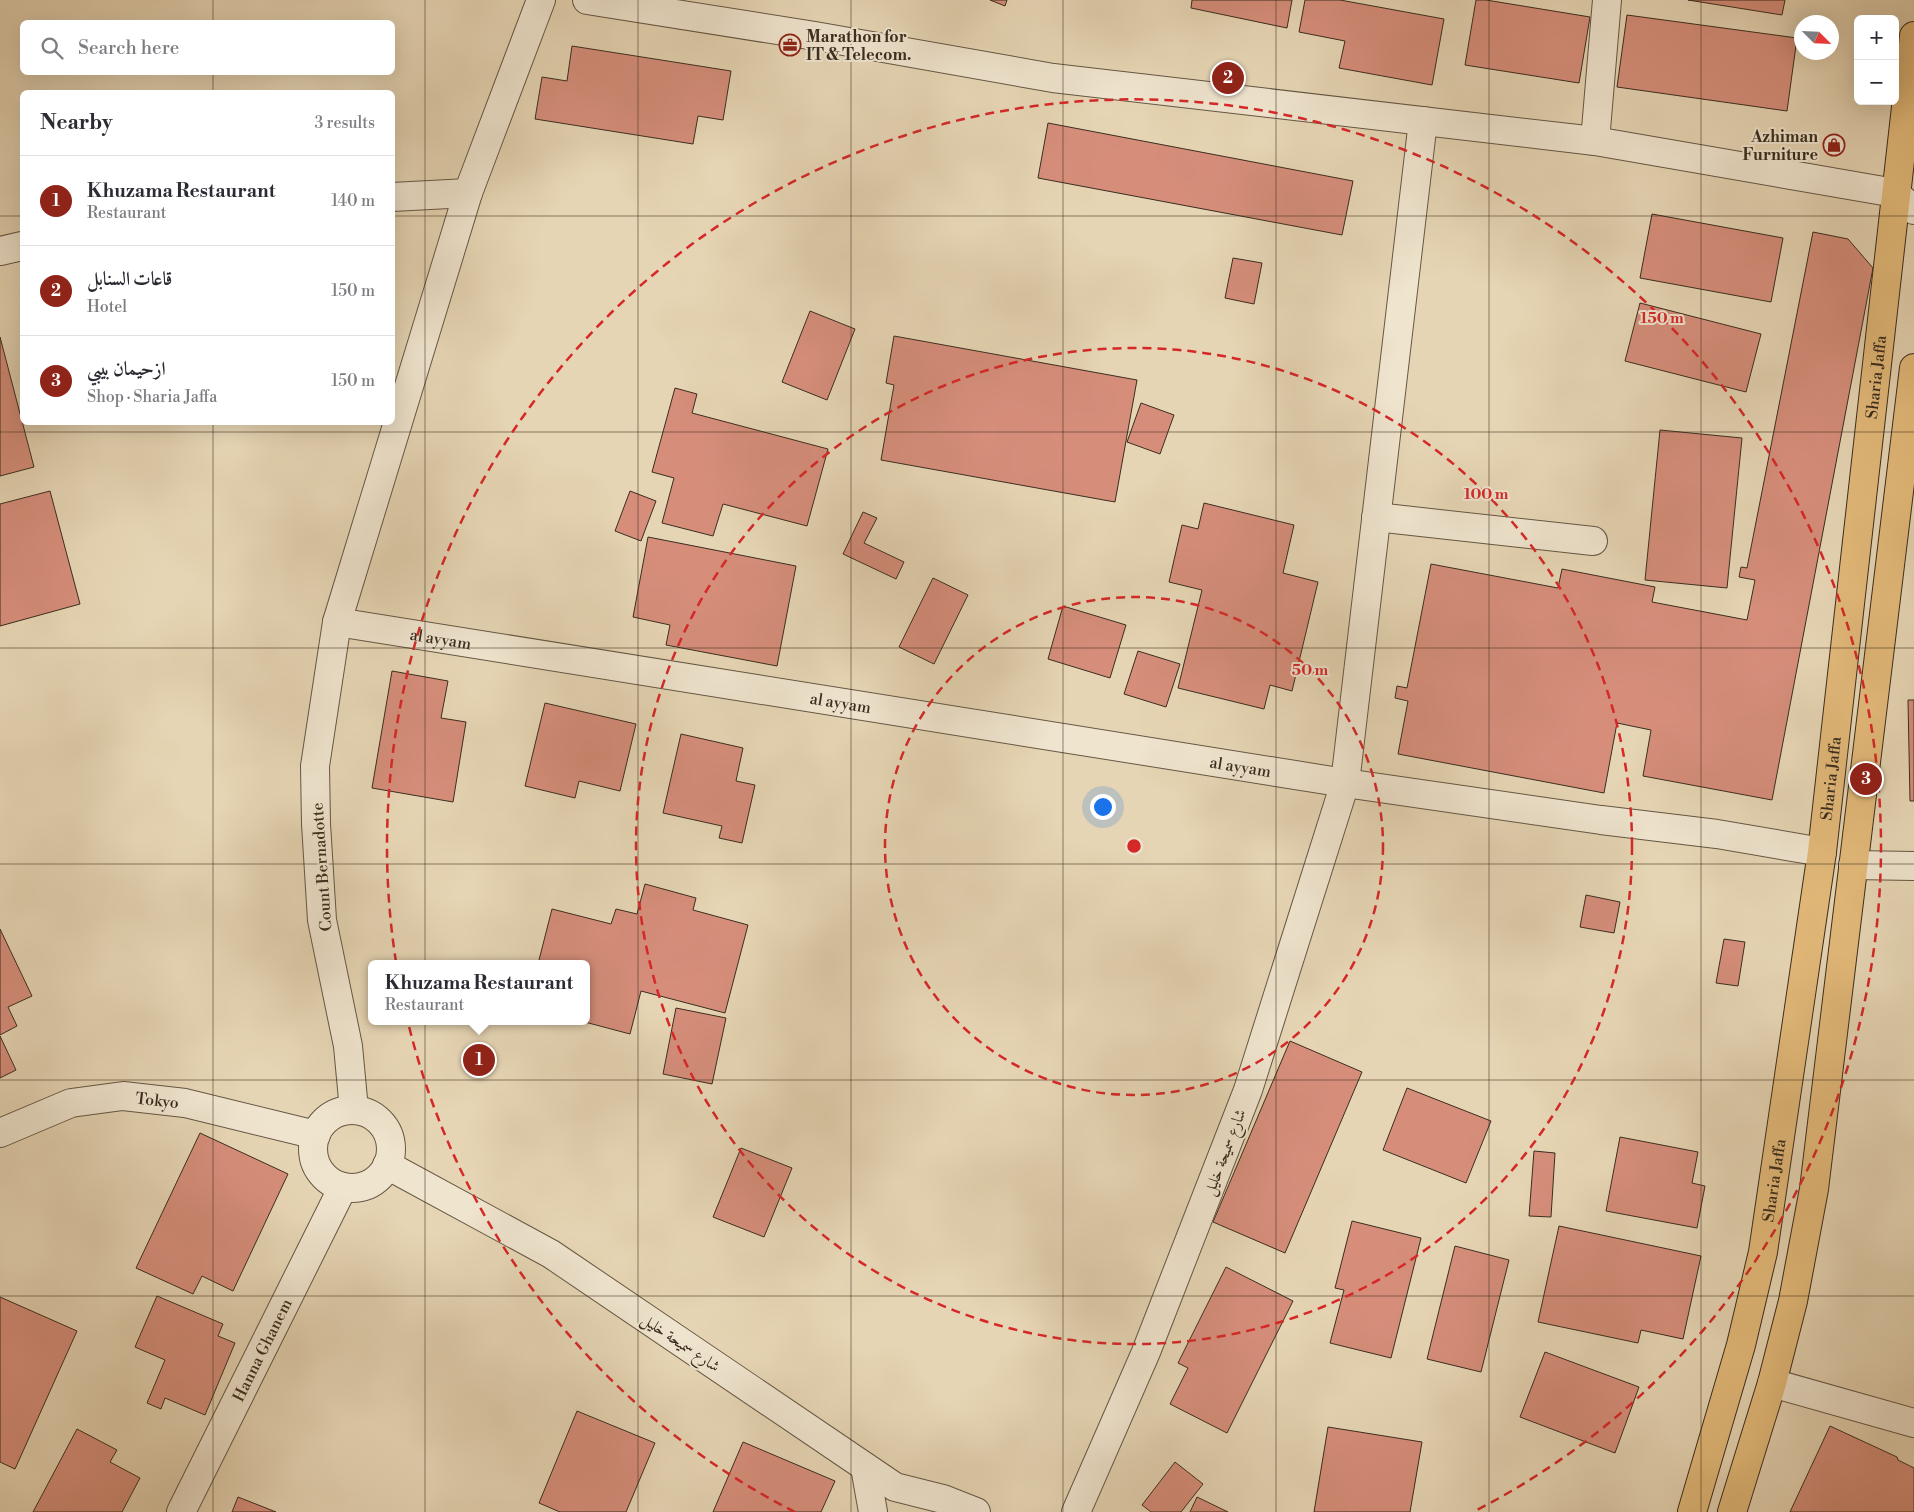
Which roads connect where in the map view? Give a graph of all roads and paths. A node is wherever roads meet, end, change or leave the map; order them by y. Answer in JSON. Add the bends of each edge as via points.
{"nodes":[{"id":1,"x":541,"y":0,"type":"edge"},
{"id":2,"x":587,"y":0,"type":"edge"},
{"id":3,"x":1607,"y":0,"type":"edge"},
{"id":4,"x":1914,"y":36,"type":"edge"},
{"id":5,"x":1423,"y":121,"type":"junction"},
{"id":6,"x":1595,"y":141,"type":"junction"},
{"id":7,"x":468,"y":193,"type":"junction"},
{"id":8,"x":395,"y":197,"type":"edge"},
{"id":9,"x":1905,"y":202,"type":"edge"},
{"id":10,"x":20,"y":246,"type":"edge"},
{"id":11,"x":0,"y":251,"type":"edge"},
{"id":12,"x":1914,"y":368,"type":"edge"},
{"id":13,"x":1376,"y":517,"type":"junction"},
{"id":14,"x":1593,"y":541,"type":"dead end"},
{"id":15,"x":337,"y":622,"type":"junction"},
{"id":16,"x":1344,"y":783,"type":"junction"},
{"id":17,"x":1822,"y":852,"type":"junction"},
{"id":18,"x":1854,"y":865,"type":"junction"},
{"id":19,"x":1914,"y":866,"type":"edge"},
{"id":20,"x":354,"y":1110,"type":"junction"},
{"id":21,"x":0,"y":1133,"type":"edge"},
{"id":22,"x":316,"y":1135,"type":"junction"},
{"id":23,"x":388,"y":1165,"type":"junction"},
{"id":24,"x":343,"y":1187,"type":"junction"},
{"id":25,"x":1772,"y":1383,"type":"junction"},
{"id":26,"x":1914,"y":1423,"type":"edge"},
{"id":27,"x":865,"y":1467,"type":"junction"},
{"id":28,"x":931,"y":1506,"type":"edge"},
{"id":29,"x":181,"y":1512,"type":"edge"},
{"id":30,"x":873,"y":1512,"type":"edge"},
{"id":31,"x":976,"y":1512,"type":"edge"},
{"id":32,"x":1076,"y":1512,"type":"edge"},
{"id":33,"x":1692,"y":1512,"type":"edge"},
{"id":34,"x":1732,"y":1512,"type":"edge"}],
"edges":[{"from":1,"to":7,"type":"street","name":"Count Bernadotte"},
{"from":2,"to":5,"type":"street","via":[[1053,78]]},
{"from":3,"to":6,"type":"street"},
{"from":4,"to":9,"type":"main road","name":"Sharia Jaffa"},
{"from":5,"to":6,"type":"street"},
{"from":5,"to":13,"type":"street","name":"شارع سميحة خليل"},
{"from":6,"to":9,"type":"street"},
{"from":7,"to":8,"type":"street"},
{"from":7,"to":15,"type":"street","name":"Count Bernadotte"},
{"from":9,"to":17,"type":"main road","name":"Sharia Jaffa"},
{"from":10,"to":11,"type":"street"},
{"from":12,"to":18,"type":"main road","name":"Sharia Jaffa"},
{"from":13,"to":14,"type":"street"},
{"from":13,"to":16,"type":"street","name":"شارع سميحة خليل"},
{"from":15,"to":16,"type":"street","name":"al ayyam"},
{"from":15,"to":20,"type":"street","name":"Count Bernadotte","via":[[315,766],[316,824],[322,920],[348,1046]]},
{"from":16,"to":17,"type":"street","name":"al ayyam","via":[[1717,834]]},
{"from":16,"to":32,"type":"street","name":"شارع سميحة خليل","via":[[1248,1090],[1146,1352]]},
{"from":17,"to":33,"type":"main road","name":"Sharia Jaffa","via":[[1763,1252],[1741,1345]]},
{"from":18,"to":19,"type":"street"},
{"from":18,"to":25,"type":"main road","name":"Sharia Jaffa","via":[[1814,1189],[1793,1301]]},
{"from":20,"to":22,"type":"street","via":[[331,1116]]},
{"from":20,"to":23,"type":"street","via":[[366,1113],[385,1129],[390,1147]]},
{"from":21,"to":22,"type":"street","name":"Tokyo","via":[[71,1103],[123,1096],[185,1103]]},
{"from":22,"to":24,"type":"street","via":[[313,1148],[321,1174]]},
{"from":23,"to":24,"type":"street","via":[[369,1184],[357,1188]]},
{"from":23,"to":27,"type":"street","name":"شارع سميحة خليل","via":[[552,1254]]},
{"from":24,"to":29,"type":"street","name":"Hanna Ghanem"},
{"from":25,"to":26,"type":"street"},
{"from":25,"to":34,"type":"main road","name":"Sharia Jaffa"},
{"from":27,"to":28,"type":"street","name":"شارع سميحة خليل"},
{"from":27,"to":30,"type":"street"},
{"from":28,"to":31,"type":"street","name":"شارع سميحة خليل"}]}
